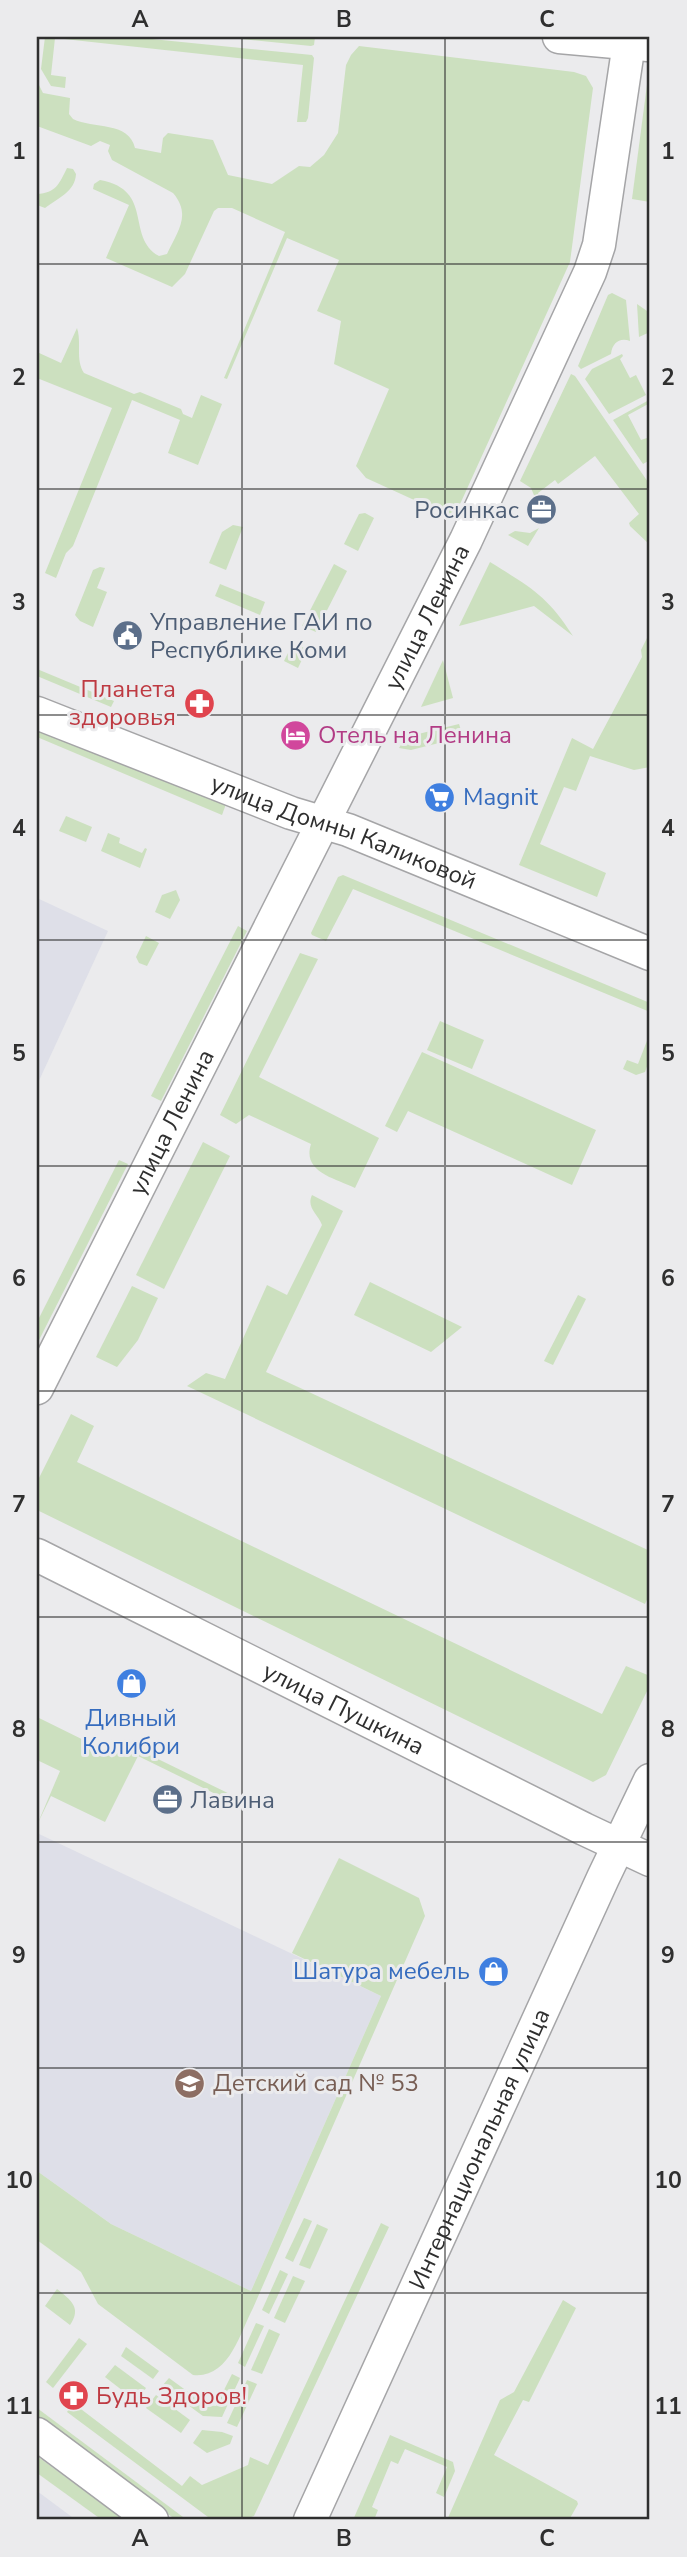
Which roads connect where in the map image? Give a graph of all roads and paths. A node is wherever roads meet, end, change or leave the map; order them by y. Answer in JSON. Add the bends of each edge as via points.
{"nodes":[{"id":1,"x":559,"y":37,"type":"edge"},
{"id":2,"x":640,"y":44,"type":"edge"},
{"id":3,"x":37,"y":713,"type":"edge"},
{"id":4,"x":323,"y":823,"type":"junction"},
{"id":5,"x":650,"y":954,"type":"edge"},
{"id":6,"x":37,"y":1388,"type":"edge"},
{"id":7,"x":37,"y":1555,"type":"edge"},
{"id":8,"x":650,"y":1780,"type":"edge"},
{"id":9,"x":619,"y":1846,"type":"junction"},
{"id":10,"x":650,"y":1860,"type":"edge"},
{"id":11,"x":37,"y":2434,"type":"edge"},
{"id":12,"x":152,"y":2520,"type":"edge"},
{"id":13,"x":310,"y":2520,"type":"edge"}],
"edges":[{"from":1,"to":2,"type":"street"},
{"from":2,"to":4,"type":"street","name":"улица Ленина","via":[[594,263],[465,542]]},
{"from":3,"to":4,"type":"street","name":"улица Домны Каликовой"},
{"from":4,"to":5,"type":"street","name":"улица Домны Каликовой"},
{"from":4,"to":6,"type":"street","name":"улица Ленина"},
{"from":7,"to":9,"type":"street","name":"улица Пушкина"},
{"from":8,"to":9,"type":"street","name":"Интернациональная улица"},
{"from":9,"to":10,"type":"street","name":"улица Пушкина"},
{"from":9,"to":13,"type":"street","name":"Интернациональная улица"},
{"from":11,"to":12,"type":"street"}]}
